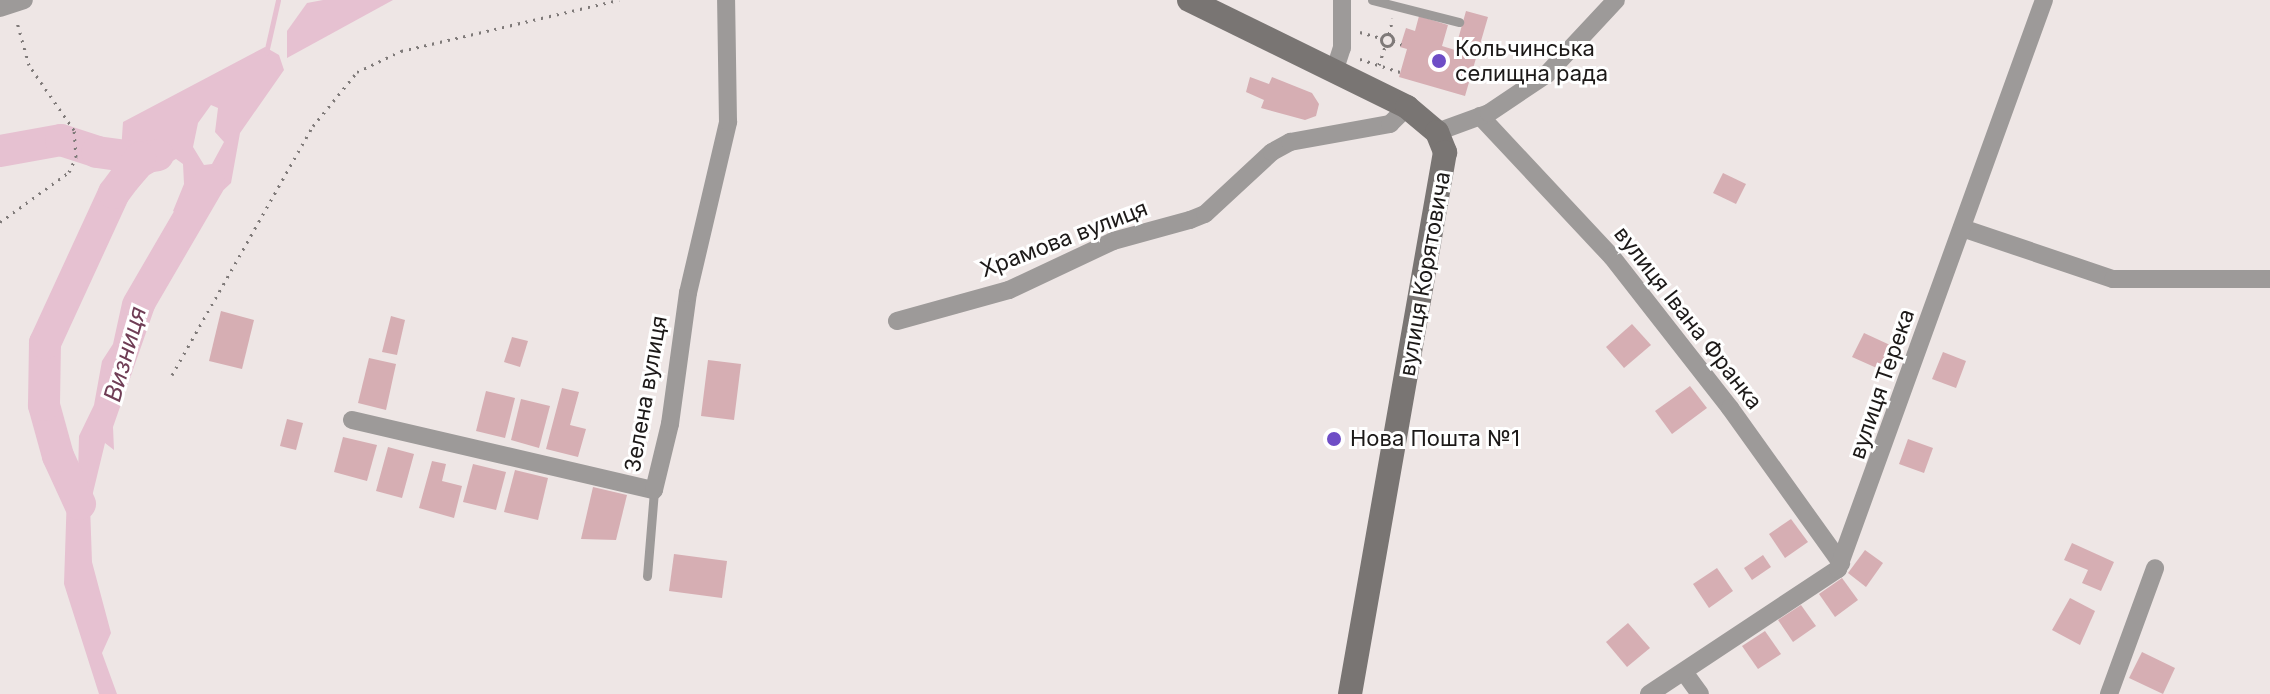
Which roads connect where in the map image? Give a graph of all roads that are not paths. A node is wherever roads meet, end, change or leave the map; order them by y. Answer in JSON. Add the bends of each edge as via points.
{"nodes":[{"id":1,"x":726,"y":0,"type":"edge"},
{"id":2,"x":1189,"y":0,"type":"edge"},
{"id":3,"x":1342,"y":0,"type":"edge"},
{"id":4,"x":1372,"y":0,"type":"edge"},
{"id":5,"x":1616,"y":0,"type":"edge"},
{"id":6,"x":2044,"y":0,"type":"edge"},
{"id":7,"x":1459,"y":22,"type":"dead end"},
{"id":8,"x":1335,"y":69,"type":"junction"},
{"id":9,"x":1407,"y":107,"type":"junction"},
{"id":10,"x":1480,"y":116,"type":"junction"},
{"id":11,"x":1437,"y":132,"type":"junction"},
{"id":12,"x":1962,"y":228,"type":"junction"},
{"id":13,"x":2270,"y":279,"type":"edge"},
{"id":14,"x":897,"y":321,"type":"dead end"},
{"id":15,"x":352,"y":420,"type":"dead end"},
{"id":16,"x":654,"y":490,"type":"junction"},
{"id":17,"x":1841,"y":563,"type":"junction"},
{"id":18,"x":2155,"y":568,"type":"dead end"},
{"id":19,"x":647,"y":576,"type":"dead end"},
{"id":20,"x":1684,"y":672,"type":"junction"},
{"id":21,"x":1350,"y":694,"type":"edge"},
{"id":22,"x":1649,"y":694,"type":"edge"},
{"id":23,"x":1700,"y":694,"type":"edge"},
{"id":24,"x":2109,"y":694,"type":"edge"}],
"edges":[{"from":1,"to":16,"type":"street","name":"Зелена вулиця","via":[[728,122],[688,293],[670,424]]},
{"from":2,"to":8,"type":"main road"},
{"from":3,"to":8,"type":"street","via":[[1342,48]]},
{"from":4,"to":7,"type":"lane"},
{"from":5,"to":10,"type":"street","via":[[1547,74]]},
{"from":6,"to":12,"type":"street","name":"вулиця Терека"},
{"from":8,"to":9,"type":"main road"},
{"from":9,"to":11,"type":"main road"},
{"from":9,"to":14,"type":"street","name":"Храмова вулиця","via":[[1390,124],[1280,147],[1205,214],[1113,241],[1009,290]]},
{"from":10,"to":11,"type":"street"},
{"from":10,"to":17,"type":"street","name":"вулиця Івана Франка","via":[[1612,257],[1730,408]]},
{"from":11,"to":21,"type":"main road","name":"вулиця Корятовича","via":[[1445,170]]},
{"from":12,"to":13,"type":"street","via":[[2113,279]]},
{"from":12,"to":17,"type":"street","name":"вулиця Терека"},
{"from":15,"to":16,"type":"street","name":"Зелена вулиця"},
{"from":16,"to":19,"type":"lane"},
{"from":17,"to":20,"type":"street"},
{"from":18,"to":24,"type":"street"},
{"from":20,"to":22,"type":"street"},
{"from":20,"to":23,"type":"street"}]}
